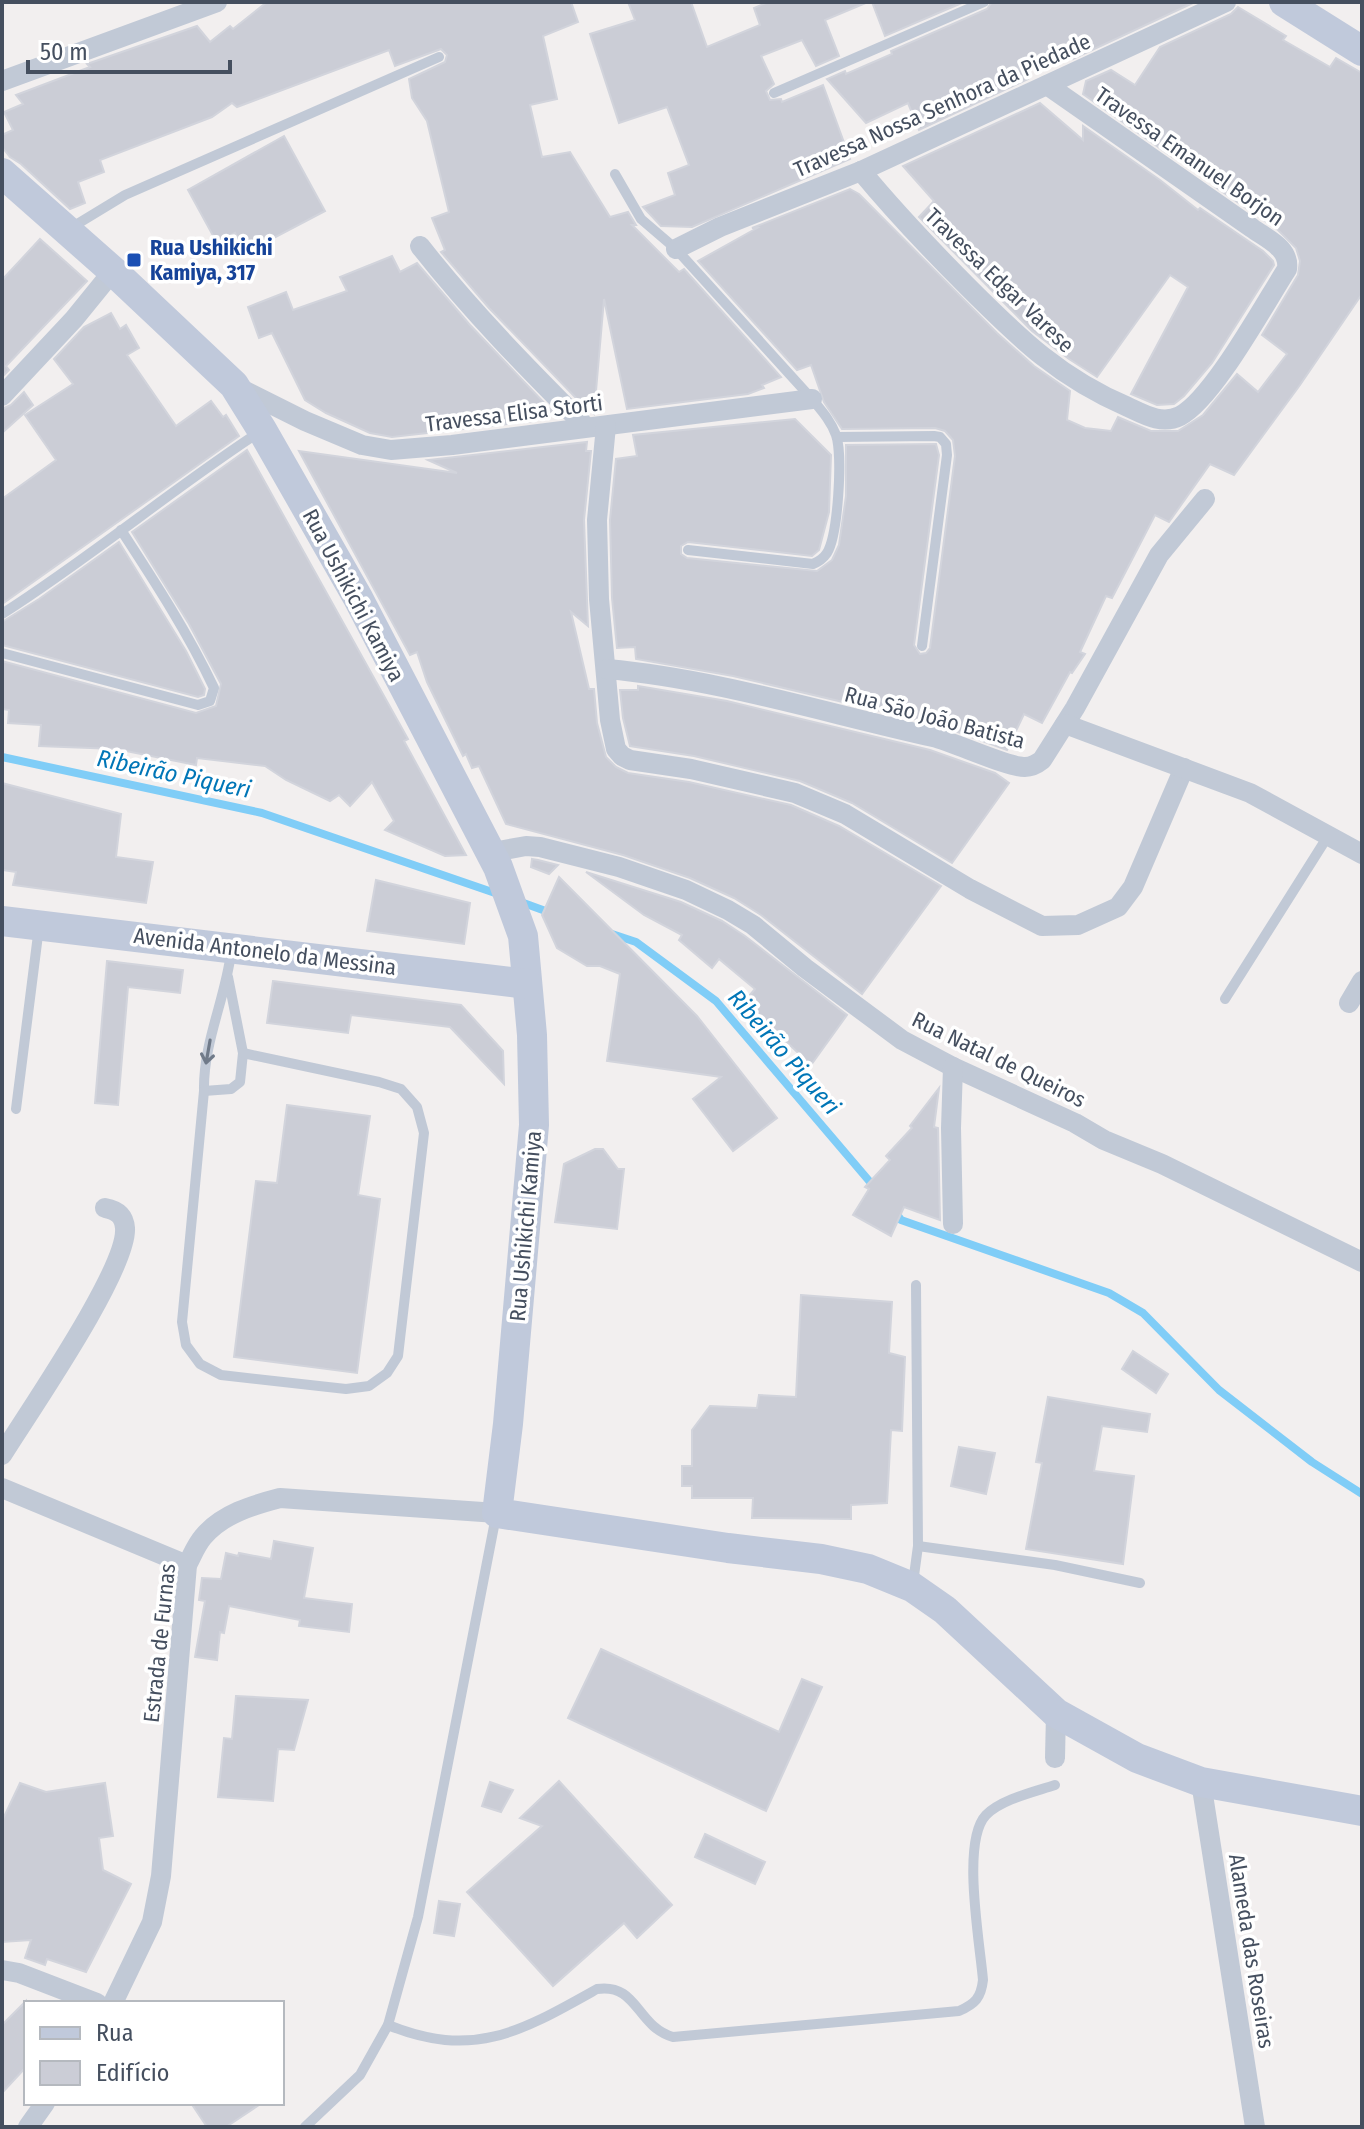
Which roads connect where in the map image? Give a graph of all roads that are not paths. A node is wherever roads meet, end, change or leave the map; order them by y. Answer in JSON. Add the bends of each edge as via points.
{"nodes":[{"id":1,"x":217,"y":2,"type":"edge"},
{"id":2,"x":984,"y":2,"type":"edge"},
{"id":3,"x":1226,"y":2,"type":"edge"},
{"id":4,"x":1284,"y":2,"type":"edge"},
{"id":5,"x":1362,"y":51,"type":"edge"},
{"id":6,"x":439,"y":57,"type":"dead end"},
{"id":7,"x":2,"y":81,"type":"edge"},
{"id":8,"x":1047,"y":85,"type":"junction"},
{"id":9,"x":774,"y":93,"type":"dead end"},
{"id":10,"x":861,"y":171,"type":"junction"},
{"id":11,"x":2,"y":173,"type":"edge"},
{"id":12,"x":615,"y":174,"type":"dead end"},
{"id":13,"x":67,"y":230,"type":"junction"},
{"id":14,"x":420,"y":246,"type":"dead end"},
{"id":15,"x":676,"y":249,"type":"junction"},
{"id":16,"x":113,"y":271,"type":"junction"},
{"id":17,"x":234,"y":385,"type":"junction"},
{"id":18,"x":2,"y":396,"type":"edge"},
{"id":19,"x":812,"y":399,"type":"junction"},
{"id":20,"x":1165,"y":420,"type":"joint"},
{"id":21,"x":596,"y":426,"type":"junction"},
{"id":22,"x":262,"y":430,"type":"junction"},
{"id":23,"x":837,"y":437,"type":"junction"},
{"id":24,"x":1205,"y":499,"type":"dead end"},
{"id":25,"x":121,"y":530,"type":"junction"},
{"id":26,"x":688,"y":550,"type":"dead end"},
{"id":27,"x":2,"y":614,"type":"edge"},
{"id":28,"x":922,"y":646,"type":"dead end"},
{"id":29,"x":2,"y":653,"type":"edge"},
{"id":30,"x":607,"y":669,"type":"junction"},
{"id":31,"x":1065,"y":724,"type":"junction"},
{"id":32,"x":1184,"y":768,"type":"junction"},
{"id":33,"x":1328,"y":836,"type":"junction"},
{"id":34,"x":1362,"y":854,"type":"edge"},
{"id":35,"x":496,"y":860,"type":"junction"},
{"id":36,"x":2,"y":921,"type":"edge"},
{"id":37,"x":40,"y":925,"type":"junction"},
{"id":38,"x":230,"y":962,"type":"junction"},
{"id":39,"x":1362,"y":981,"type":"edge"},
{"id":40,"x":527,"y":984,"type":"junction"},
{"id":41,"x":1225,"y":999,"type":"dead end"},
{"id":42,"x":1349,"y":1003,"type":"dead end"},
{"id":43,"x":243,"y":1053,"type":"junction"},
{"id":44,"x":953,"y":1067,"type":"junction"},
{"id":45,"x":204,"y":1091,"type":"junction"},
{"id":46,"x":16,"y":1109,"type":"dead end"},
{"id":47,"x":105,"y":1208,"type":"dead end"},
{"id":48,"x":953,"y":1224,"type":"dead end"},
{"id":49,"x":1362,"y":1262,"type":"edge"},
{"id":50,"x":916,"y":1285,"type":"dead end"},
{"id":51,"x":2,"y":1455,"type":"edge"},
{"id":52,"x":2,"y":1488,"type":"edge"},
{"id":53,"x":497,"y":1513,"type":"junction"},
{"id":54,"x":918,"y":1546,"type":"junction"},
{"id":55,"x":187,"y":1565,"type":"junction"},
{"id":56,"x":1140,"y":1583,"type":"dead end"},
{"id":57,"x":912,"y":1587,"type":"junction"},
{"id":58,"x":1056,"y":1713,"type":"junction"},
{"id":59,"x":1055,"y":1758,"type":"dead end"},
{"id":60,"x":1201,"y":1782,"type":"junction"},
{"id":61,"x":1055,"y":1785,"type":"dead end"},
{"id":62,"x":1362,"y":1811,"type":"edge"},
{"id":63,"x":2,"y":1970,"type":"edge"},
{"id":64,"x":92,"y":2001,"type":"edge"},
{"id":65,"x":114,"y":2001,"type":"edge"},
{"id":66,"x":388,"y":2025,"type":"junction"},
{"id":67,"x":44,"y":2105,"type":"edge"},
{"id":68,"x":28,"y":2127,"type":"edge"},
{"id":69,"x":305,"y":2127,"type":"edge"},
{"id":70,"x":1255,"y":2127,"type":"edge"}],
"edges":[{"from":1,"to":7,"type":"street"},
{"from":2,"to":9,"type":"lane"},
{"from":3,"to":8,"type":"street","name":"Travessa Nossa Senhora da Piedade"},
{"from":4,"to":5,"type":"main road"},
{"from":6,"to":13,"type":"lane","via":[[125,195]]},
{"from":8,"to":10,"type":"street","name":"Travessa Nossa Senhora da Piedade"},
{"from":8,"to":20,"type":"street","name":"Travessa Emanuel Borjon","via":[[1252,228],[1288,260],[1217,379],[1187,411]]},
{"from":10,"to":15,"type":"street","name":"Travessa Nossa Senhora da Piedade"},
{"from":10,"to":20,"type":"street","name":"Travessa Edgar Varese","via":[[938,258],[1049,363],[1104,397]]},
{"from":11,"to":13,"type":"main road","name":"Rua Ushikichi Kamiya"},
{"from":12,"to":15,"type":"lane","via":[[641,219]]},
{"from":13,"to":16,"type":"main road","name":"Rua Ushikichi Kamiya"},
{"from":14,"to":21,"type":"street","via":[[501,342]]},
{"from":15,"to":19,"type":"lane"},
{"from":16,"to":17,"type":"main road","name":"Rua Ushikichi Kamiya"},
{"from":16,"to":18,"type":"street"},
{"from":17,"to":21,"type":"street","name":"Travessa Elisa Storti","via":[[362,445],[391,450]]},
{"from":17,"to":22,"type":"main road","name":"Rua Ushikichi Kamiya"},
{"from":19,"to":21,"type":"street","name":"Travessa Elisa Storti"},
{"from":19,"to":23,"type":"lane"},
{"from":21,"to":30,"type":"street","via":[[596,550]]},
{"from":22,"to":25,"type":"lane"},
{"from":22,"to":35,"type":"main road","name":"Rua Ushikichi Kamiya","via":[[358,598]]},
{"from":23,"to":26,"type":"lane","via":[[832,543],[820,561]]},
{"from":23,"to":28,"type":"lane","via":[[934,436],[946,444]]},
{"from":24,"to":31,"type":"street","name":"Rua São João Batista","via":[[1159,555]]},
{"from":25,"to":27,"type":"lane"},
{"from":25,"to":29,"type":"lane","via":[[199,657],[214,688],[210,701],[198,705]]},
{"from":30,"to":31,"type":"street","name":"Rua São João Batista","via":[[655,673],[933,737],[1023,768],[1042,760]]},
{"from":30,"to":32,"type":"street","via":[[610,720],[622,756],[795,793],[845,814],[1042,926],[1078,925],[1118,907],[1133,887]]},
{"from":31,"to":32,"type":"street"},
{"from":32,"to":33,"type":"street","via":[[1250,793]]},
{"from":33,"to":34,"type":"street"},
{"from":33,"to":41,"type":"lane"},
{"from":35,"to":40,"type":"main road","name":"Rua Ushikichi Kamiya","via":[[523,936]]},
{"from":35,"to":44,"type":"street","name":"Rua Natal de Queiros","via":[[526,846],[540,847],[686,890],[753,925],[902,1040]]},
{"from":36,"to":37,"type":"main road","name":"Avenida Antonelo da Messina"},
{"from":37,"to":38,"type":"main road","name":"Avenida Antonelo da Messina"},
{"from":37,"to":46,"type":"lane"},
{"from":38,"to":40,"type":"main road","name":"Avenida Antonelo da Messina"},
{"from":38,"to":43,"type":"lane"},
{"from":38,"to":45,"type":"lane","one_way":true,"via":[[207,1049]]},
{"from":39,"to":42,"type":"street"},
{"from":40,"to":53,"type":"main road","name":"Rua Ushikichi Kamiya","via":[[534,1125]]},
{"from":43,"to":45,"type":"lane","via":[[240,1082],[231,1089]]},
{"from":43,"to":45,"type":"lane","via":[[379,1082],[401,1089],[417,1107],[424,1133],[398,1356],[369,1386],[346,1389],[221,1375],[200,1364],[186,1345],[182,1322]]},
{"from":44,"to":48,"type":"street"},
{"from":44,"to":49,"type":"street","name":"Rua Natal de Queiros"},
{"from":47,"to":51,"type":"street","via":[[115,1210],[125,1227],[108,1282]]},
{"from":50,"to":54,"type":"lane"},
{"from":52,"to":55,"type":"street"},
{"from":53,"to":55,"type":"street","name":"Estrada de Furnas","via":[[280,1498],[225,1518],[203,1537]]},
{"from":53,"to":57,"type":"main road","via":[[821,1559],[868,1569]]},
{"from":53,"to":66,"type":"lane","via":[[418,1917]]},
{"from":54,"to":56,"type":"lane"},
{"from":54,"to":57,"type":"lane"},
{"from":55,"to":65,"type":"street","name":"Estrada de Furnas","via":[[161,1876],[152,1922]]},
{"from":57,"to":58,"type":"main road","via":[[945,1610]]},
{"from":58,"to":59,"type":"street"},
{"from":58,"to":60,"type":"main road","via":[[1137,1758]]},
{"from":60,"to":62,"type":"main road"},
{"from":60,"to":70,"type":"street","name":"Alameda das Roseiras"},
{"from":61,"to":66,"type":"lane","via":[[989,1812],[979,1824],[973,1861],[983,1980],[981,1996],[959,2011],[673,2037],[649,2025],[625,1992],[607,1987],[510,2034],[446,2041],[416,2037]]},
{"from":63,"to":64,"type":"street"},
{"from":66,"to":69,"type":"lane","via":[[360,2075]]},
{"from":67,"to":68,"type":"street"}]}
